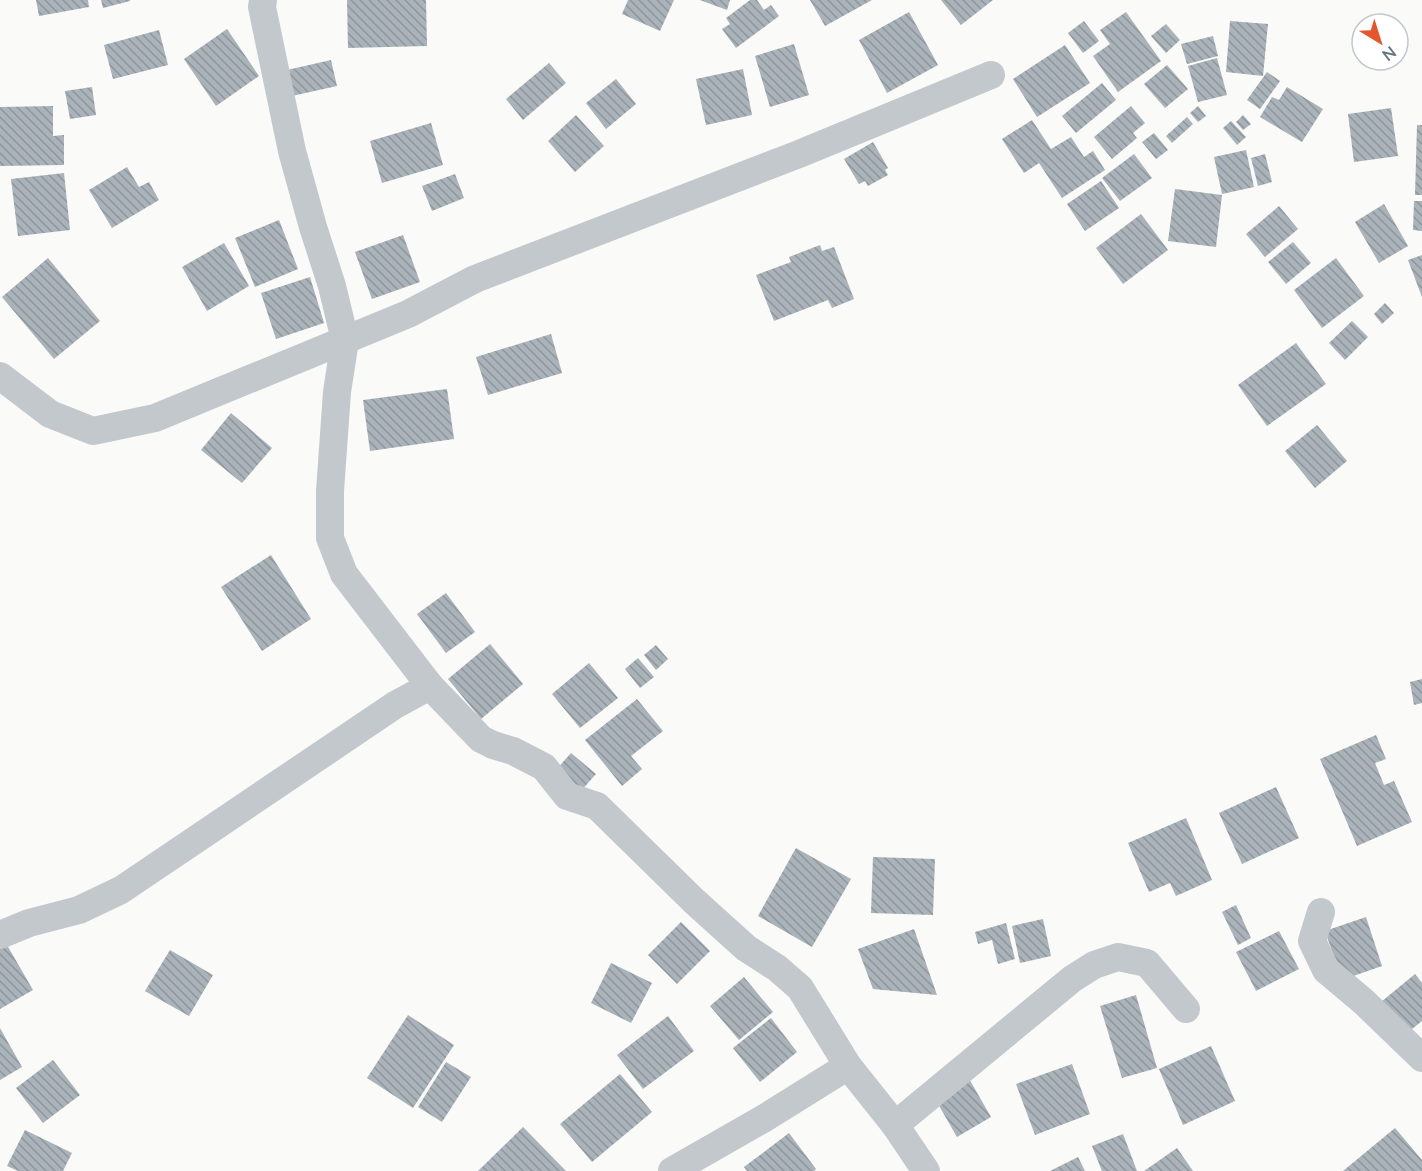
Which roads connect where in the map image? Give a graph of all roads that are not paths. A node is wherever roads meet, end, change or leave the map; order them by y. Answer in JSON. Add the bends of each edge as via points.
{"nodes":[{"id":1,"x":263,"y":0,"type":"edge"},
{"id":2,"x":991,"y":75,"type":"dead end"},
{"id":3,"x":345,"y":340,"type":"junction"},
{"id":4,"x":0,"y":376,"type":"edge"},
{"id":5,"x":430,"y":686,"type":"junction"},
{"id":6,"x":1321,"y":912,"type":"dead end"},
{"id":7,"x":0,"y":935,"type":"edge"},
{"id":8,"x":1186,"y":1009,"type":"dead end"},
{"id":9,"x":1422,"y":1058,"type":"edge"},
{"id":10,"x":848,"y":1066,"type":"junction"},
{"id":11,"x":895,"y":1125,"type":"junction"},
{"id":12,"x":672,"y":1171,"type":"edge"},
{"id":13,"x":926,"y":1171,"type":"edge"}],
"edges":[{"from":1,"to":3,"type":"street","via":[[292,151]]},
{"from":2,"to":3,"type":"street","via":[[475,279],[408,314]]},
{"from":3,"to":4,"type":"street","via":[[155,418],[93,431],[50,414]]},
{"from":3,"to":5,"type":"street","via":[[333,437],[330,538],[344,574]]},
{"from":5,"to":7,"type":"street","via":[[386,711],[121,890],[79,910]]},
{"from":5,"to":10,"type":"street","via":[[481,739],[544,767],[567,796],[597,806],[746,948],[800,988]]},
{"from":6,"to":9,"type":"street","via":[[1312,941],[1326,970]]},
{"from":8,"to":11,"type":"street","via":[[1147,963],[1118,957],[1094,965]]},
{"from":10,"to":11,"type":"street"},
{"from":10,"to":12,"type":"street"},
{"from":11,"to":13,"type":"street"}]}
